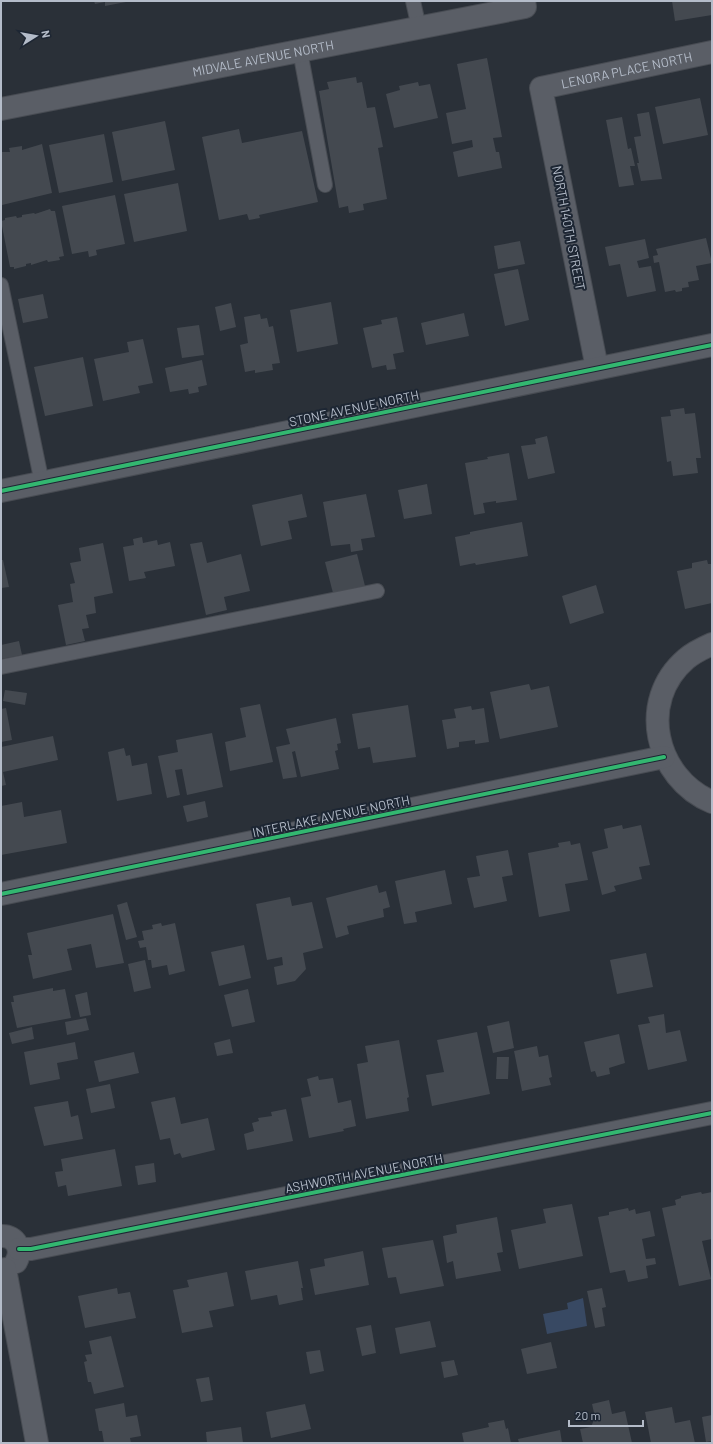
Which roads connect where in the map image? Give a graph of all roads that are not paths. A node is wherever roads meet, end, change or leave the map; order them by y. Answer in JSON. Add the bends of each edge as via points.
{"nodes":[{"id":1,"x":413,"y":1,"type":"edge"},
{"id":2,"x":524,"y":4,"type":"edge"},
{"id":3,"x":419,"y":28,"type":"junction"},
{"id":4,"x":300,"y":51,"type":"junction"},
{"id":5,"x":712,"y":52,"type":"edge"},
{"id":6,"x":541,"y":88,"type":"joint"},
{"id":7,"x":1,"y":109,"type":"edge"},
{"id":8,"x":325,"y":185,"type":"dead end"},
{"id":9,"x":1,"y":285,"type":"edge"},
{"id":10,"x":712,"y":345,"type":"edge"},
{"id":11,"x":597,"y":368,"type":"junction"},
{"id":12,"x":42,"y":483,"type":"junction"},
{"id":13,"x":1,"y":491,"type":"edge"},
{"id":14,"x":377,"y":591,"type":"dead end"},
{"id":15,"x":712,"y":644,"type":"edge"},
{"id":16,"x":1,"y":667,"type":"edge"},
{"id":17,"x":664,"y":757,"type":"junction"},
{"id":18,"x":707,"y":800,"type":"edge"},
{"id":19,"x":1,"y":894,"type":"edge"},
{"id":20,"x":712,"y":1113,"type":"edge"},
{"id":21,"x":1,"y":1236,"type":"edge"},
{"id":22,"x":19,"y":1249,"type":"junction"},
{"id":23,"x":3,"y":1269,"type":"edge"},
{"id":24,"x":37,"y":1443,"type":"edge"}],
"edges":[{"from":1,"to":3,"type":"lane"},
{"from":2,"to":3,"type":"street","name":"MIDVALE AVENUE NORTH"},
{"from":3,"to":4,"type":"street","name":"MIDVALE AVENUE NORTH"},
{"from":4,"to":7,"type":"street","name":"MIDVALE AVENUE NORTH"},
{"from":4,"to":8,"type":"lane"},
{"from":5,"to":6,"type":"street","name":"LENORA PLACE NORTH"},
{"from":6,"to":11,"type":"street","name":"NORTH 140TH STREET"},
{"from":9,"to":12,"type":"lane"},
{"from":10,"to":11,"type":"street","name":"STONE AVENUE NORTH"},
{"from":11,"to":12,"type":"street","name":"STONE AVENUE NORTH"},
{"from":12,"to":13,"type":"street","name":"STONE AVENUE NORTH"},
{"from":14,"to":16,"type":"lane"},
{"from":15,"to":17,"type":"street","via":[[696,651],[676,670],[665,687],[658,705],[657,732]]},
{"from":17,"to":18,"type":"street","via":[[685,785]]},
{"from":17,"to":19,"type":"street","name":"INTERLAKE AVENUE NORTH"},
{"from":20,"to":22,"type":"street","name":"ASHWORTH AVENUE NORTH","via":[[68,1242]]},
{"from":21,"to":22,"type":"street","via":[[13,1240]]},
{"from":22,"to":23,"type":"street","via":[[14,1264]]},
{"from":23,"to":24,"type":"street"}]}
